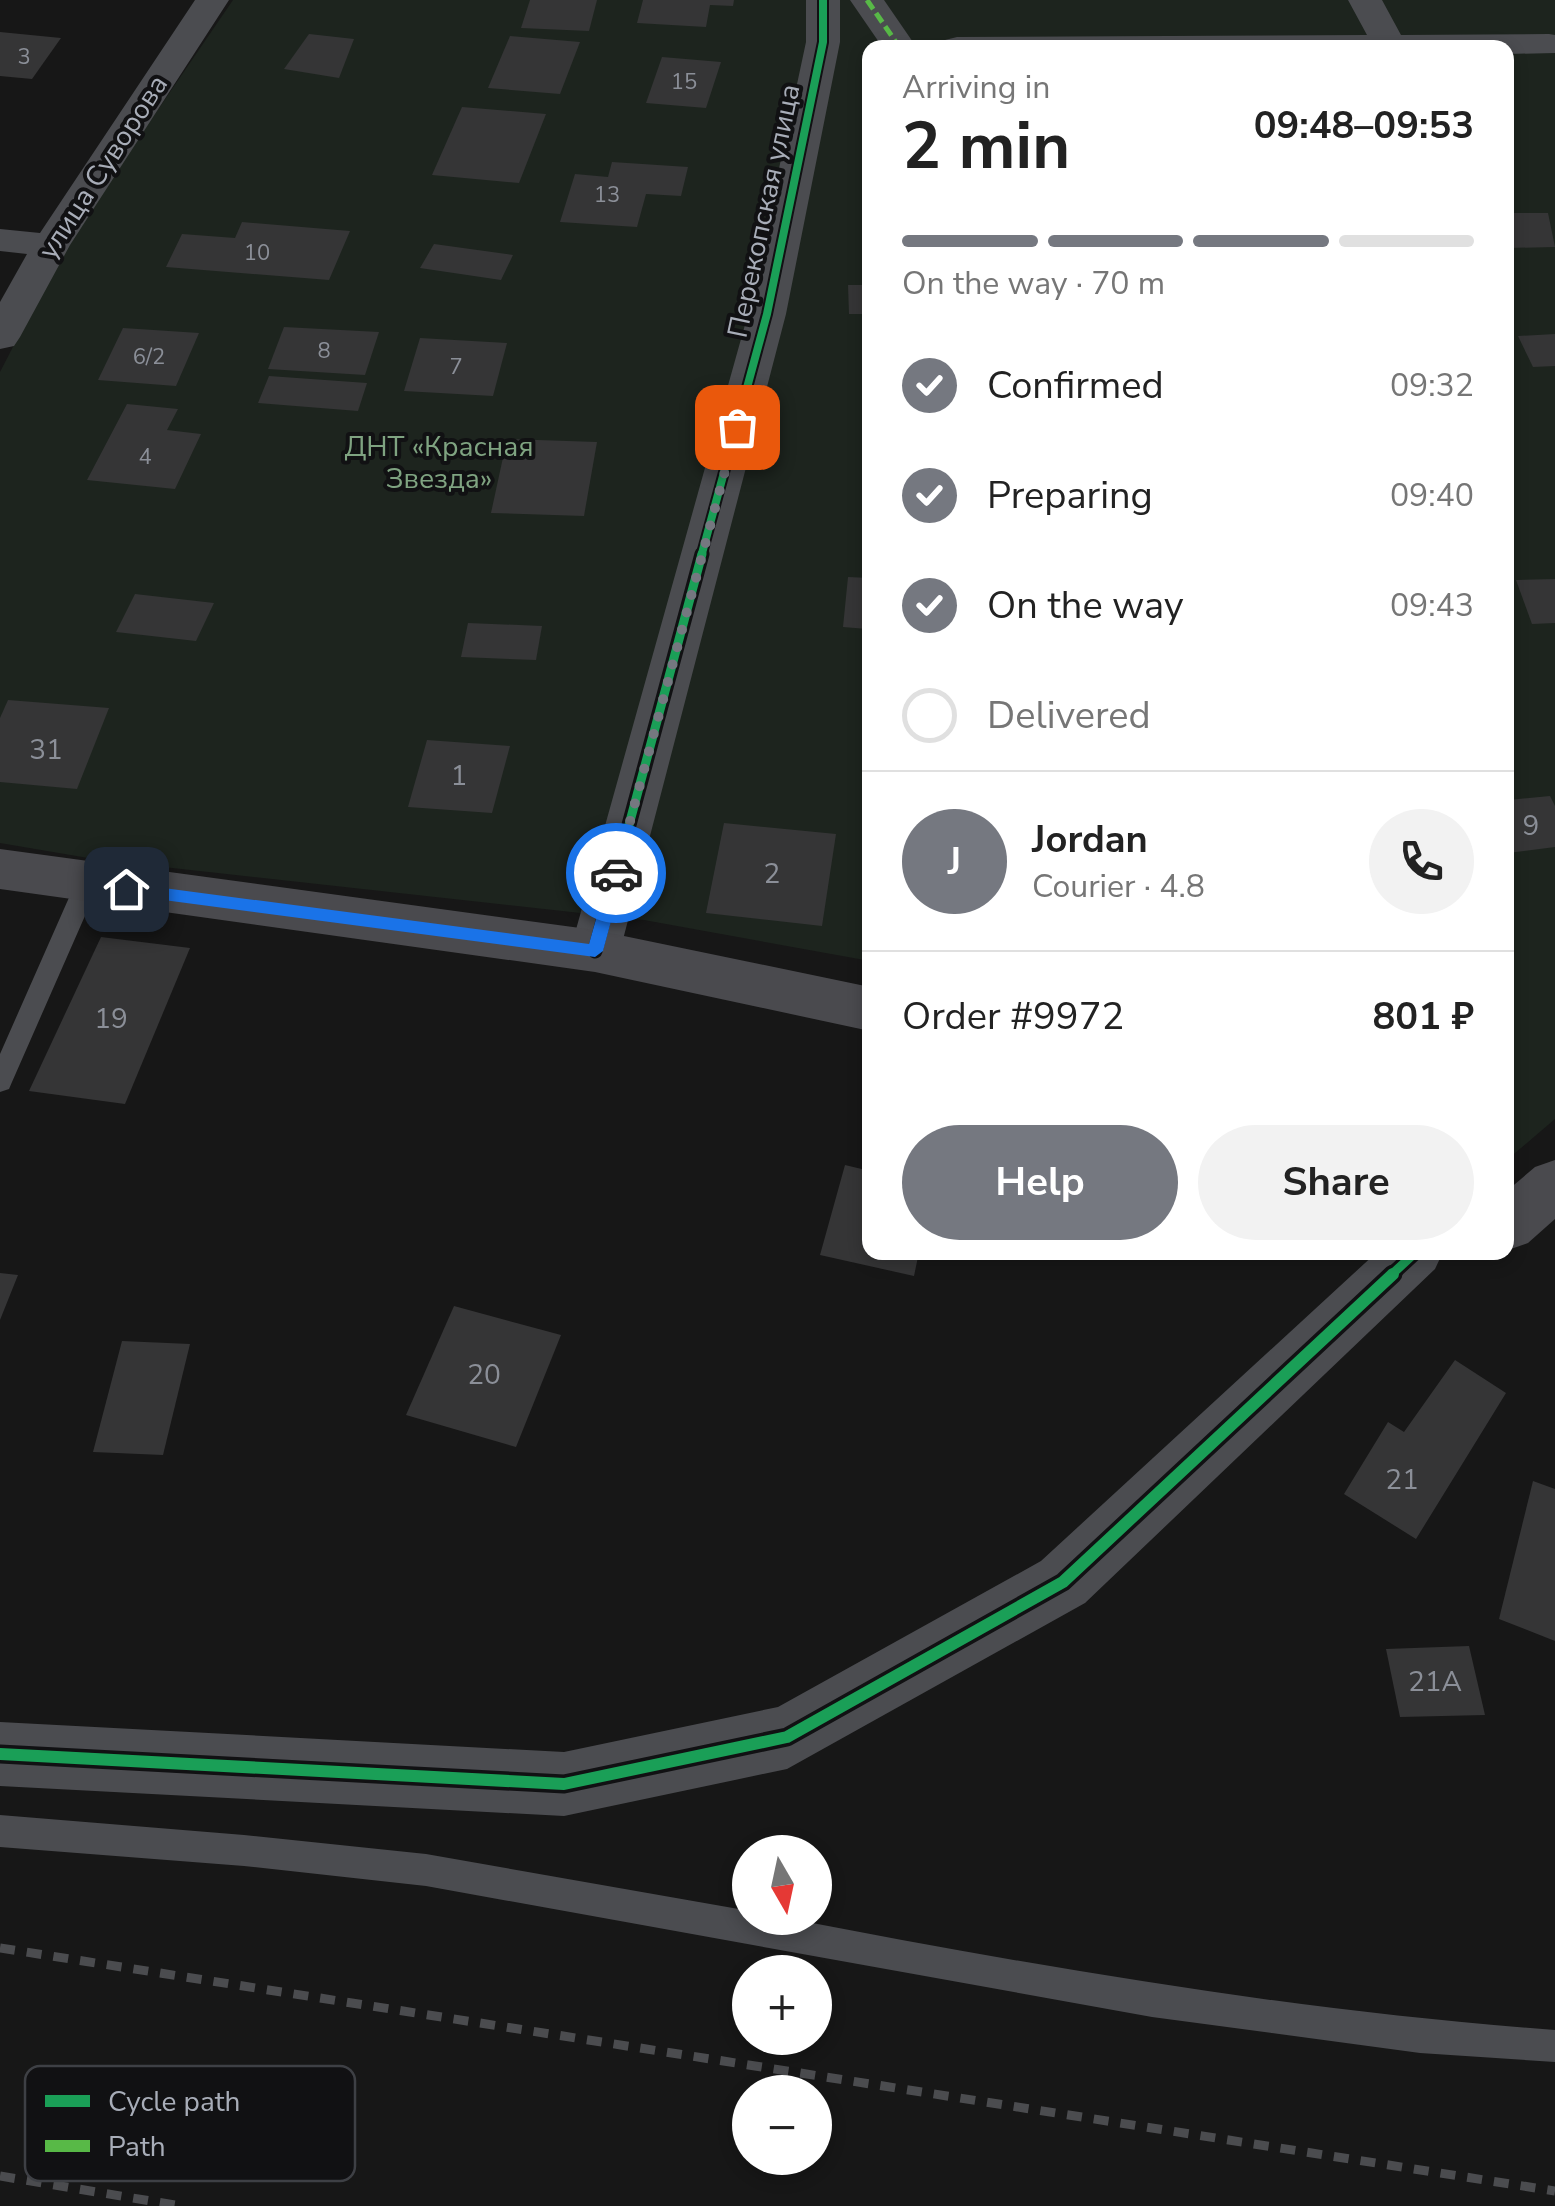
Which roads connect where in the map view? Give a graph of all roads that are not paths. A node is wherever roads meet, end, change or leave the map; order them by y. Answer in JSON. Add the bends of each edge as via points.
{"nodes":[{"id":1,"x":212,"y":0,"type":"edge"},
{"id":2,"x":823,"y":0,"type":"edge"},
{"id":3,"x":866,"y":0,"type":"edge"},
{"id":4,"x":1366,"y":0,"type":"edge"},
{"id":5,"x":894,"y":40,"type":"edge"},
{"id":6,"x":1387,"y":40,"type":"edge"},
{"id":7,"x":1514,"y":48,"type":"edge"},
{"id":8,"x":1553,"y":48,"type":"edge"},
{"id":9,"x":0,"y":240,"type":"edge"},
{"id":10,"x":51,"y":245,"type":"junction"},
{"id":11,"x":0,"y":337,"type":"edge"},
{"id":12,"x":0,"y":869,"type":"edge"},
{"id":13,"x":87,"y":884,"type":"junction"},
{"id":14,"x":595,"y":951,"type":"junction"},
{"id":15,"x":862,"y":1007,"type":"edge"},
{"id":16,"x":0,"y":1082,"type":"edge"},
{"id":17,"x":1555,"y":1184,"type":"edge"},
{"id":18,"x":1514,"y":1221,"type":"edge"},
{"id":19,"x":1407,"y":1260,"type":"edge"},
{"id":20,"x":0,"y":1754,"type":"edge"},
{"id":21,"x":0,"y":1831,"type":"edge"},
{"id":22,"x":1555,"y":2046,"type":"edge"}],
"edges":[{"from":1,"to":10,"type":"street","name":"улица Суворова"},
{"from":2,"to":14,"type":"street","name":"Перекопская улица","via":[[823,42],[767,314]]},
{"from":3,"to":5,"type":"street"},
{"from":4,"to":6,"type":"street"},
{"from":7,"to":8,"type":"street"},
{"from":9,"to":10,"type":"street"},
{"from":10,"to":11,"type":"street","name":"улица Суворова"},
{"from":12,"to":13,"type":"main road"},
{"from":13,"to":14,"type":"main road"},
{"from":13,"to":16,"type":"lane"},
{"from":14,"to":15,"type":"main road"},
{"from":17,"to":18,"type":"main road"},
{"from":19,"to":20,"type":"street","via":[[1063,1582],[787,1737],[564,1784]]},
{"from":21,"to":22,"type":"lane","via":[[296,1855],[486,1879],[1092,1994]]}]}
